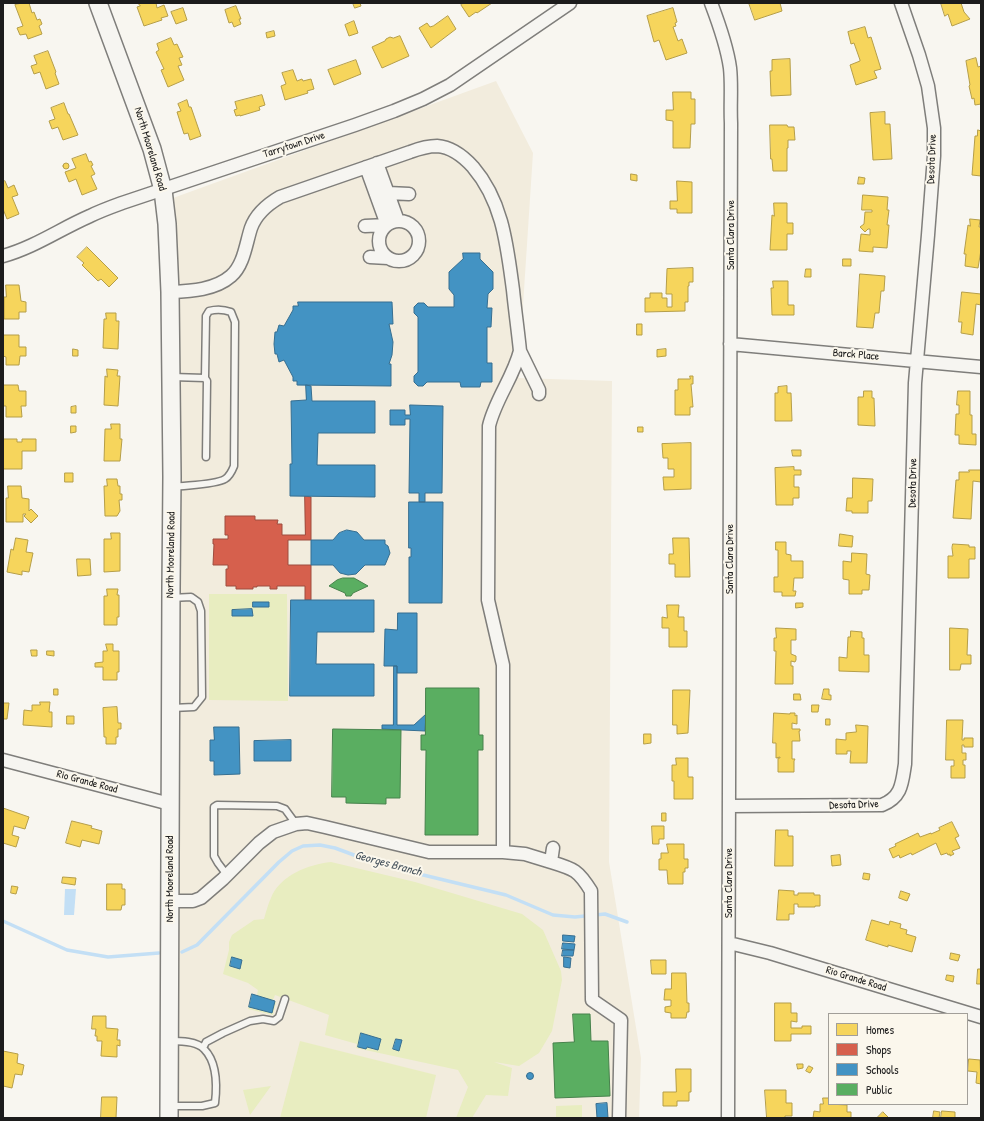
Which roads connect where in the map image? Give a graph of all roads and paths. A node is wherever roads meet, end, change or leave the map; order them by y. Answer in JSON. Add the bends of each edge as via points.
{"nodes":[{"id":1,"x":98,"y":3,"type":"edge"},
{"id":2,"x":570,"y":3,"type":"edge"},
{"id":3,"x":711,"y":3,"type":"edge"},
{"id":4,"x":901,"y":3,"type":"edge"},
{"id":5,"x":372,"y":165,"type":"junction"},
{"id":6,"x":163,"y":190,"type":"junction"},
{"id":7,"x":388,"y":193,"type":"junction"},
{"id":8,"x":409,"y":194,"type":"dead end"},
{"id":9,"x":392,"y":223,"type":"junction"},
{"id":10,"x":365,"y":226,"type":"dead end"},
{"id":11,"x":3,"y":256,"type":"edge"},
{"id":12,"x":370,"y":257,"type":"dead end"},
{"id":13,"x":388,"y":258,"type":"junction"},
{"id":14,"x":170,"y":292,"type":"junction"},
{"id":15,"x":730,"y":344,"type":"junction"},
{"id":16,"x":520,"y":351,"type":"junction"},
{"id":17,"x":916,"y":361,"type":"junction"},
{"id":18,"x":981,"y":367,"type":"edge"},
{"id":19,"x":171,"y":377,"type":"junction"},
{"id":20,"x":205,"y":378,"type":"junction"},
{"id":21,"x":539,"y":394,"type":"dead end"},
{"id":22,"x":206,"y":457,"type":"dead end"},
{"id":23,"x":172,"y":487,"type":"junction"},
{"id":24,"x":171,"y":598,"type":"junction"},
{"id":25,"x":171,"y":708,"type":"junction"},
{"id":26,"x":3,"y":760,"type":"edge"},
{"id":27,"x":170,"y":804,"type":"junction"},
{"id":28,"x":729,"y":806,"type":"junction"},
{"id":29,"x":296,"y":824,"type":"junction"},
{"id":30,"x":553,"y":848,"type":"dead end"},
{"id":31,"x":502,"y":852,"type":"junction"},
{"id":32,"x":551,"y":862,"type":"junction"},
{"id":33,"x":227,"y":875,"type":"junction"},
{"id":34,"x":170,"y":901,"type":"junction"},
{"id":35,"x":729,"y":943,"type":"junction"},
{"id":36,"x":285,"y":999,"type":"dead end"},
{"id":37,"x":968,"y":1013,"type":"edge"},
{"id":38,"x":968,"y":1013,"type":"edge"},
{"id":39,"x":981,"y":1017,"type":"edge"},
{"id":40,"x":169,"y":1041,"type":"junction"},
{"id":41,"x":203,"y":1048,"type":"junction"},
{"id":42,"x":169,"y":1112,"type":"edge"},
{"id":43,"x":619,"y":1118,"type":"edge"},
{"id":44,"x":728,"y":1118,"type":"edge"}],
"edges":[{"from":1,"to":6,"type":"street","name":"North Mooreland Road","via":[[143,123]]},
{"from":2,"to":6,"type":"street","name":"Tarrytown Drive","via":[[450,85],[423,99]]},
{"from":3,"to":15,"type":"street","name":"Santa Clara Drive","via":[[720,27],[730,70]]},
{"from":4,"to":17,"type":"street","name":"Desota Drive","via":[[928,86],[934,128],[934,156]]},
{"from":5,"to":7,"type":"street"},
{"from":5,"to":9,"type":"street"},
{"from":5,"to":14,"type":"street","via":[[270,202],[252,227],[242,259],[232,276],[210,287]]},
{"from":5,"to":16,"type":"street","via":[[426,147],[438,146],[466,159],[482,177],[495,202],[504,230]]},
{"from":6,"to":11,"type":"street","name":"Tarrytown Drive","via":[[90,216],[38,243]]},
{"from":6,"to":14,"type":"street","name":"North Mooreland Road"},
{"from":7,"to":8,"type":"street"},
{"from":7,"to":9,"type":"street"},
{"from":9,"to":10,"type":"street"},
{"from":9,"to":13,"type":"street","via":[[382,230],[379,242],[383,254]]},
{"from":9,"to":13,"type":"street","via":[[409,224],[417,232],[419,244],[418,249],[405,261],[399,262]]},
{"from":12,"to":13,"type":"street"},
{"from":14,"to":19,"type":"street","name":"North Mooreland Road"},
{"from":15,"to":17,"type":"street","name":"Barck Place"},
{"from":15,"to":28,"type":"street","name":"Santa Clara Drive"},
{"from":16,"to":21,"type":"street"},
{"from":16,"to":31,"type":"street","via":[[489,426],[488,600],[503,665]]},
{"from":17,"to":18,"type":"street","name":"Barck Place"},
{"from":17,"to":28,"type":"street","name":"Desota Drive","via":[[905,764],[899,791],[889,802],[874,806]]},
{"from":19,"to":20,"type":"lane"},
{"from":19,"to":23,"type":"street","name":"North Mooreland Road"},
{"from":20,"to":22,"type":"lane"},
{"from":20,"to":23,"type":"lane","via":[[206,316],[208,311],[231,312],[235,322],[234,466],[224,479]]},
{"from":23,"to":24,"type":"street","name":"North Mooreland Road"},
{"from":24,"to":25,"type":"street","name":"North Mooreland Road"},
{"from":24,"to":25,"type":"lane","via":[[191,597],[198,602],[202,610],[202,698],[194,707]]},
{"from":25,"to":27,"type":"street","name":"North Mooreland Road"},
{"from":26,"to":27,"type":"street","name":"Rio Grande Road"},
{"from":27,"to":34,"type":"street","name":"North Mooreland Road"},
{"from":28,"to":35,"type":"street","name":"Santa Clara Drive"},
{"from":29,"to":31,"type":"street","via":[[307,823],[430,852]]},
{"from":29,"to":33,"type":"street","via":[[273,832]]},
{"from":29,"to":33,"type":"lane","via":[[285,809],[277,806],[214,807],[214,856]]},
{"from":30,"to":32,"type":"street"},
{"from":31,"to":32,"type":"street","via":[[526,848]]},
{"from":32,"to":43,"type":"street","via":[[570,867],[582,876],[591,891],[592,1000],[621,1020]]},
{"from":33,"to":34,"type":"street","via":[[197,900]]},
{"from":34,"to":40,"type":"street","name":"North Mooreland Road"},
{"from":35,"to":38,"type":"street","name":"Rio Grande Road"},
{"from":35,"to":44,"type":"street","name":"Santa Clara Drive"},
{"from":36,"to":41,"type":"lane","via":[[279,1017],[274,1021],[250,1020],[206,1042]]},
{"from":37,"to":39,"type":"street","name":"Rio Grande Road"},
{"from":40,"to":41,"type":"lane","via":[[186,1041]]},
{"from":40,"to":42,"type":"street","name":"North Mooreland Road"},
{"from":41,"to":42,"type":"lane","via":[[213,1063],[217,1090],[215,1103]]}]}
